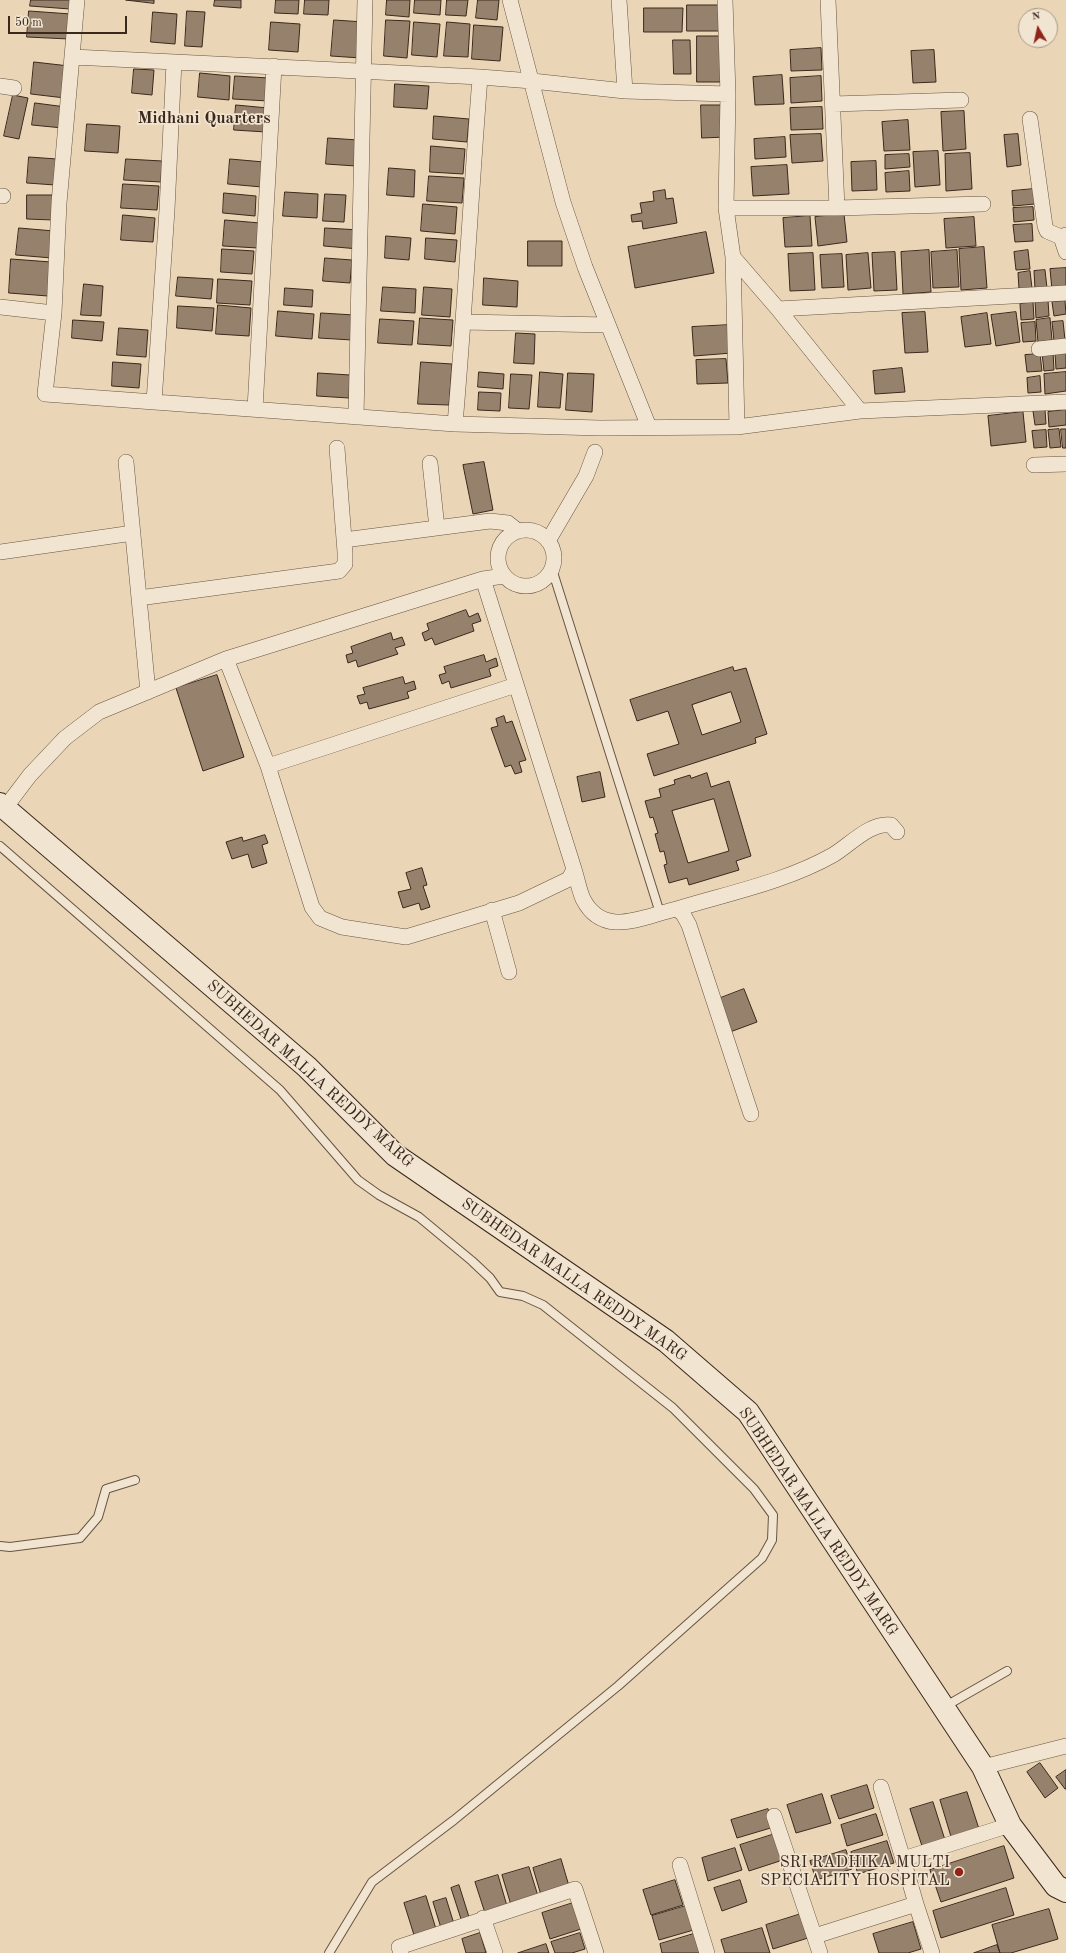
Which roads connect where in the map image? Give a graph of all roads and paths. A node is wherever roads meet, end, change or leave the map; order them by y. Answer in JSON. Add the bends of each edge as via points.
{"nodes":[{"id":1,"x":77,"y":0,"type":"edge"},
{"id":2,"x":365,"y":0,"type":"edge"},
{"id":3,"x":510,"y":0,"type":"edge"},
{"id":4,"x":619,"y":0,"type":"edge"},
{"id":5,"x":726,"y":0,"type":"edge"},
{"id":6,"x":828,"y":0,"type":"edge"},
{"id":7,"x":73,"y":57,"type":"junction"},
{"id":8,"x":174,"y":62,"type":"junction"},
{"id":9,"x":274,"y":66,"type":"junction"},
{"id":10,"x":364,"y":71,"type":"junction"},
{"id":11,"x":480,"y":77,"type":"junction"},
{"id":12,"x":532,"y":81,"type":"junction"},
{"id":13,"x":625,"y":91,"type":"junction"},
{"id":14,"x":728,"y":94,"type":"junction"},
{"id":15,"x":961,"y":100,"type":"dead end"},
{"id":16,"x":833,"y":104,"type":"junction"},
{"id":17,"x":1030,"y":119,"type":"dead end"},
{"id":18,"x":983,"y":204,"type":"dead end"},
{"id":19,"x":726,"y":208,"type":"junction"},
{"id":20,"x":837,"y":208,"type":"junction"},
{"id":21,"x":1063,"y":236,"type":"edge"},
{"id":22,"x":1066,"y":252,"type":"edge"},
{"id":23,"x":733,"y":257,"type":"junction"},
{"id":24,"x":1066,"y":292,"type":"edge"},
{"id":25,"x":0,"y":306,"type":"edge"},
{"id":26,"x":778,"y":309,"type":"junction"},
{"id":27,"x":54,"y":313,"type":"junction"},
{"id":28,"x":464,"y":322,"type":"junction"},
{"id":29,"x":607,"y":325,"type":"junction"},
{"id":30,"x":1066,"y":346,"type":"edge"},
{"id":31,"x":1039,"y":349,"type":"dead end"},
{"id":32,"x":154,"y":402,"type":"junction"},
{"id":33,"x":1066,"y":402,"type":"edge"},
{"id":34,"x":255,"y":409,"type":"junction"},
{"id":35,"x":860,"y":411,"type":"junction"},
{"id":36,"x":356,"y":417,"type":"junction"},
{"id":37,"x":455,"y":424,"type":"junction"},
{"id":38,"x":649,"y":427,"type":"junction"},
{"id":39,"x":737,"y":427,"type":"junction"},
{"id":40,"x":337,"y":448,"type":"dead end"},
{"id":41,"x":595,"y":452,"type":"dead end"},
{"id":42,"x":126,"y":462,"type":"dead end"},
{"id":43,"x":430,"y":463,"type":"dead end"},
{"id":44,"x":1066,"y":464,"type":"edge"},
{"id":45,"x":1034,"y":465,"type":"dead end"},
{"id":46,"x":437,"y":528,"type":"junction"},
{"id":47,"x":518,"y":531,"type":"junction"},
{"id":48,"x":133,"y":533,"type":"junction"},
{"id":49,"x":344,"y":540,"type":"junction"},
{"id":50,"x":548,"y":541,"type":"junction"},
{"id":51,"x":0,"y":552,"type":"edge"},
{"id":52,"x":552,"y":569,"type":"junction"},
{"id":53,"x":504,"y":576,"type":"junction"},
{"id":54,"x":483,"y":579,"type":"junction"},
{"id":55,"x":139,"y":598,"type":"junction"},
{"id":56,"x":226,"y":659,"type":"junction"},
{"id":57,"x":516,"y":685,"type":"junction"},
{"id":58,"x":148,"y":692,"type":"junction"},
{"id":59,"x":268,"y":766,"type":"junction"},
{"id":60,"x":2,"y":806,"type":"edge"},
{"id":61,"x":897,"y":832,"type":"dead end"},
{"id":62,"x":0,"y":846,"type":"edge"},
{"id":63,"x":574,"y":869,"type":"junction"},
{"id":64,"x":677,"y":909,"type":"junction"},
{"id":65,"x":492,"y":910,"type":"junction"},
{"id":66,"x":660,"y":913,"type":"junction"},
{"id":67,"x":509,"y":972,"type":"dead end"},
{"id":68,"x":751,"y":1114,"type":"dead end"},
{"id":69,"x":135,"y":1480,"type":"dead end"},
{"id":70,"x":0,"y":1546,"type":"edge"},
{"id":71,"x":1007,"y":1671,"type":"dead end"},
{"id":72,"x":943,"y":1707,"type":"junction"},
{"id":73,"x":1066,"y":1746,"type":"edge"},
{"id":74,"x":983,"y":1767,"type":"junction"},
{"id":75,"x":881,"y":1787,"type":"dead end"},
{"id":76,"x":774,"y":1816,"type":"dead end"},
{"id":77,"x":1010,"y":1825,"type":"junction"},
{"id":78,"x":903,"y":1859,"type":"junction"},
{"id":79,"x":680,"y":1865,"type":"dead end"},
{"id":80,"x":1066,"y":1891,"type":"edge"},
{"id":81,"x":916,"y":1904,"type":"junction"},
{"id":82,"x":483,"y":1918,"type":"junction"},
{"id":83,"x":815,"y":1936,"type":"junction"},
{"id":84,"x":329,"y":1953,"type":"edge"},
{"id":85,"x":401,"y":1953,"type":"edge"},
{"id":86,"x":495,"y":1953,"type":"edge"},
{"id":87,"x":596,"y":1953,"type":"edge"},
{"id":88,"x":708,"y":1953,"type":"edge"},
{"id":89,"x":820,"y":1953,"type":"edge"},
{"id":90,"x":932,"y":1953,"type":"edge"}],
"edges":[{"from":1,"to":7,"type":"street"},
{"from":2,"to":10,"type":"street"},
{"from":3,"to":12,"type":"street"},
{"from":4,"to":13,"type":"street"},
{"from":5,"to":14,"type":"street"},
{"from":6,"to":16,"type":"street"},
{"from":7,"to":8,"type":"street"},
{"from":7,"to":27,"type":"street","via":[[59,203]]},
{"from":8,"to":9,"type":"street"},
{"from":8,"to":32,"type":"street"},
{"from":9,"to":10,"type":"street"},
{"from":9,"to":34,"type":"street"},
{"from":10,"to":11,"type":"street"},
{"from":10,"to":36,"type":"street"},
{"from":11,"to":12,"type":"street"},
{"from":11,"to":28,"type":"street"},
{"from":12,"to":13,"type":"street"},
{"from":12,"to":29,"type":"street","via":[[563,202],[584,267]]},
{"from":13,"to":14,"type":"street"},
{"from":14,"to":19,"type":"street"},
{"from":15,"to":16,"type":"street"},
{"from":16,"to":20,"type":"street"},
{"from":17,"to":21,"type":"street","via":[[1045,226],[1047,231]]},
{"from":18,"to":20,"type":"street"},
{"from":19,"to":20,"type":"street"},
{"from":19,"to":23,"type":"street"},
{"from":21,"to":22,"type":"street"},
{"from":23,"to":26,"type":"street"},
{"from":23,"to":39,"type":"street"},
{"from":24,"to":26,"type":"street"},
{"from":25,"to":27,"type":"street"},
{"from":26,"to":35,"type":"street"},
{"from":27,"to":32,"type":"street","via":[[45,394]]},
{"from":28,"to":29,"type":"street"},
{"from":28,"to":37,"type":"street"},
{"from":29,"to":38,"type":"street"},
{"from":30,"to":31,"type":"street"},
{"from":32,"to":34,"type":"street"},
{"from":33,"to":35,"type":"street"},
{"from":34,"to":36,"type":"street"},
{"from":35,"to":39,"type":"street"},
{"from":36,"to":37,"type":"street"},
{"from":37,"to":38,"type":"street"},
{"from":38,"to":39,"type":"street"},
{"from":40,"to":49,"type":"street"},
{"from":41,"to":50,"type":"street","via":[[586,476]]},
{"from":42,"to":48,"type":"street"},
{"from":43,"to":46,"type":"street"},
{"from":44,"to":45,"type":"street"},
{"from":46,"to":47,"type":"street","via":[[499,521],[508,523]]},
{"from":46,"to":49,"type":"street"},
{"from":47,"to":50,"type":"street","via":[[536,532]]},
{"from":47,"to":53,"type":"street","via":[[510,534],[499,548],[499,567]]},
{"from":48,"to":51,"type":"street"},
{"from":48,"to":55,"type":"street"},
{"from":49,"to":55,"type":"street","via":[[345,564],[339,571]]},
{"from":50,"to":52,"type":"street","via":[[554,551]]},
{"from":52,"to":53,"type":"street","via":[[547,578],[530,587],[520,586]]},
{"from":52,"to":66,"type":"lane"},
{"from":53,"to":54,"type":"street"},
{"from":54,"to":56,"type":"street"},
{"from":54,"to":57,"type":"street"},
{"from":55,"to":58,"type":"street"},
{"from":56,"to":58,"type":"street"},
{"from":56,"to":59,"type":"street"},
{"from":57,"to":59,"type":"street"},
{"from":57,"to":63,"type":"street"},
{"from":58,"to":60,"type":"street","via":[[99,712],[65,738]]},
{"from":59,"to":65,"type":"street","via":[[312,907],[320,918],[342,927],[406,937]]},
{"from":60,"to":72,"type":"main road","name":"SUBHEDAR MALLA REDDY MARG","via":[[307,1067],[395,1155],[666,1341],[748,1412]]},
{"from":61,"to":64,"type":"street","via":[[891,825],[880,825],[833,855],[794,874]]},
{"from":62,"to":84,"type":"lane","via":[[280,1090],[358,1180],[419,1217],[472,1261],[500,1292],[523,1296],[543,1305],[673,1408],[754,1489],[773,1515],[772,1540],[762,1558],[618,1686],[454,1820],[372,1882]]},
{"from":63,"to":65,"type":"street","via":[[569,879],[519,903]]},
{"from":63,"to":66,"type":"street","via":[[583,898],[592,912],[601,918],[619,923]]},
{"from":64,"to":66,"type":"street"},
{"from":64,"to":68,"type":"street","via":[[689,925]]},
{"from":65,"to":67,"type":"street"},
{"from":69,"to":70,"type":"lane","via":[[106,1490],[98,1517],[80,1538]]},
{"from":71,"to":72,"type":"lane"},
{"from":72,"to":74,"type":"main road","name":"SUBHEDAR MALLA REDDY MARG"},
{"from":73,"to":74,"type":"street"},
{"from":74,"to":77,"type":"main road","name":"SUBHEDAR MALLA REDDY MARG"},
{"from":75,"to":78,"type":"street"},
{"from":76,"to":83,"type":"street"},
{"from":77,"to":78,"type":"street"},
{"from":77,"to":80,"type":"main road","name":"SUBHEDAR MALLA REDDY MARG","via":[[1056,1886]]},
{"from":78,"to":81,"type":"street"},
{"from":79,"to":88,"type":"street"},
{"from":81,"to":83,"type":"street"},
{"from":81,"to":90,"type":"street"},
{"from":82,"to":85,"type":"street","via":[[399,1947]]},
{"from":82,"to":86,"type":"street"},
{"from":82,"to":87,"type":"street","via":[[575,1889]]},
{"from":83,"to":89,"type":"street"}]}
